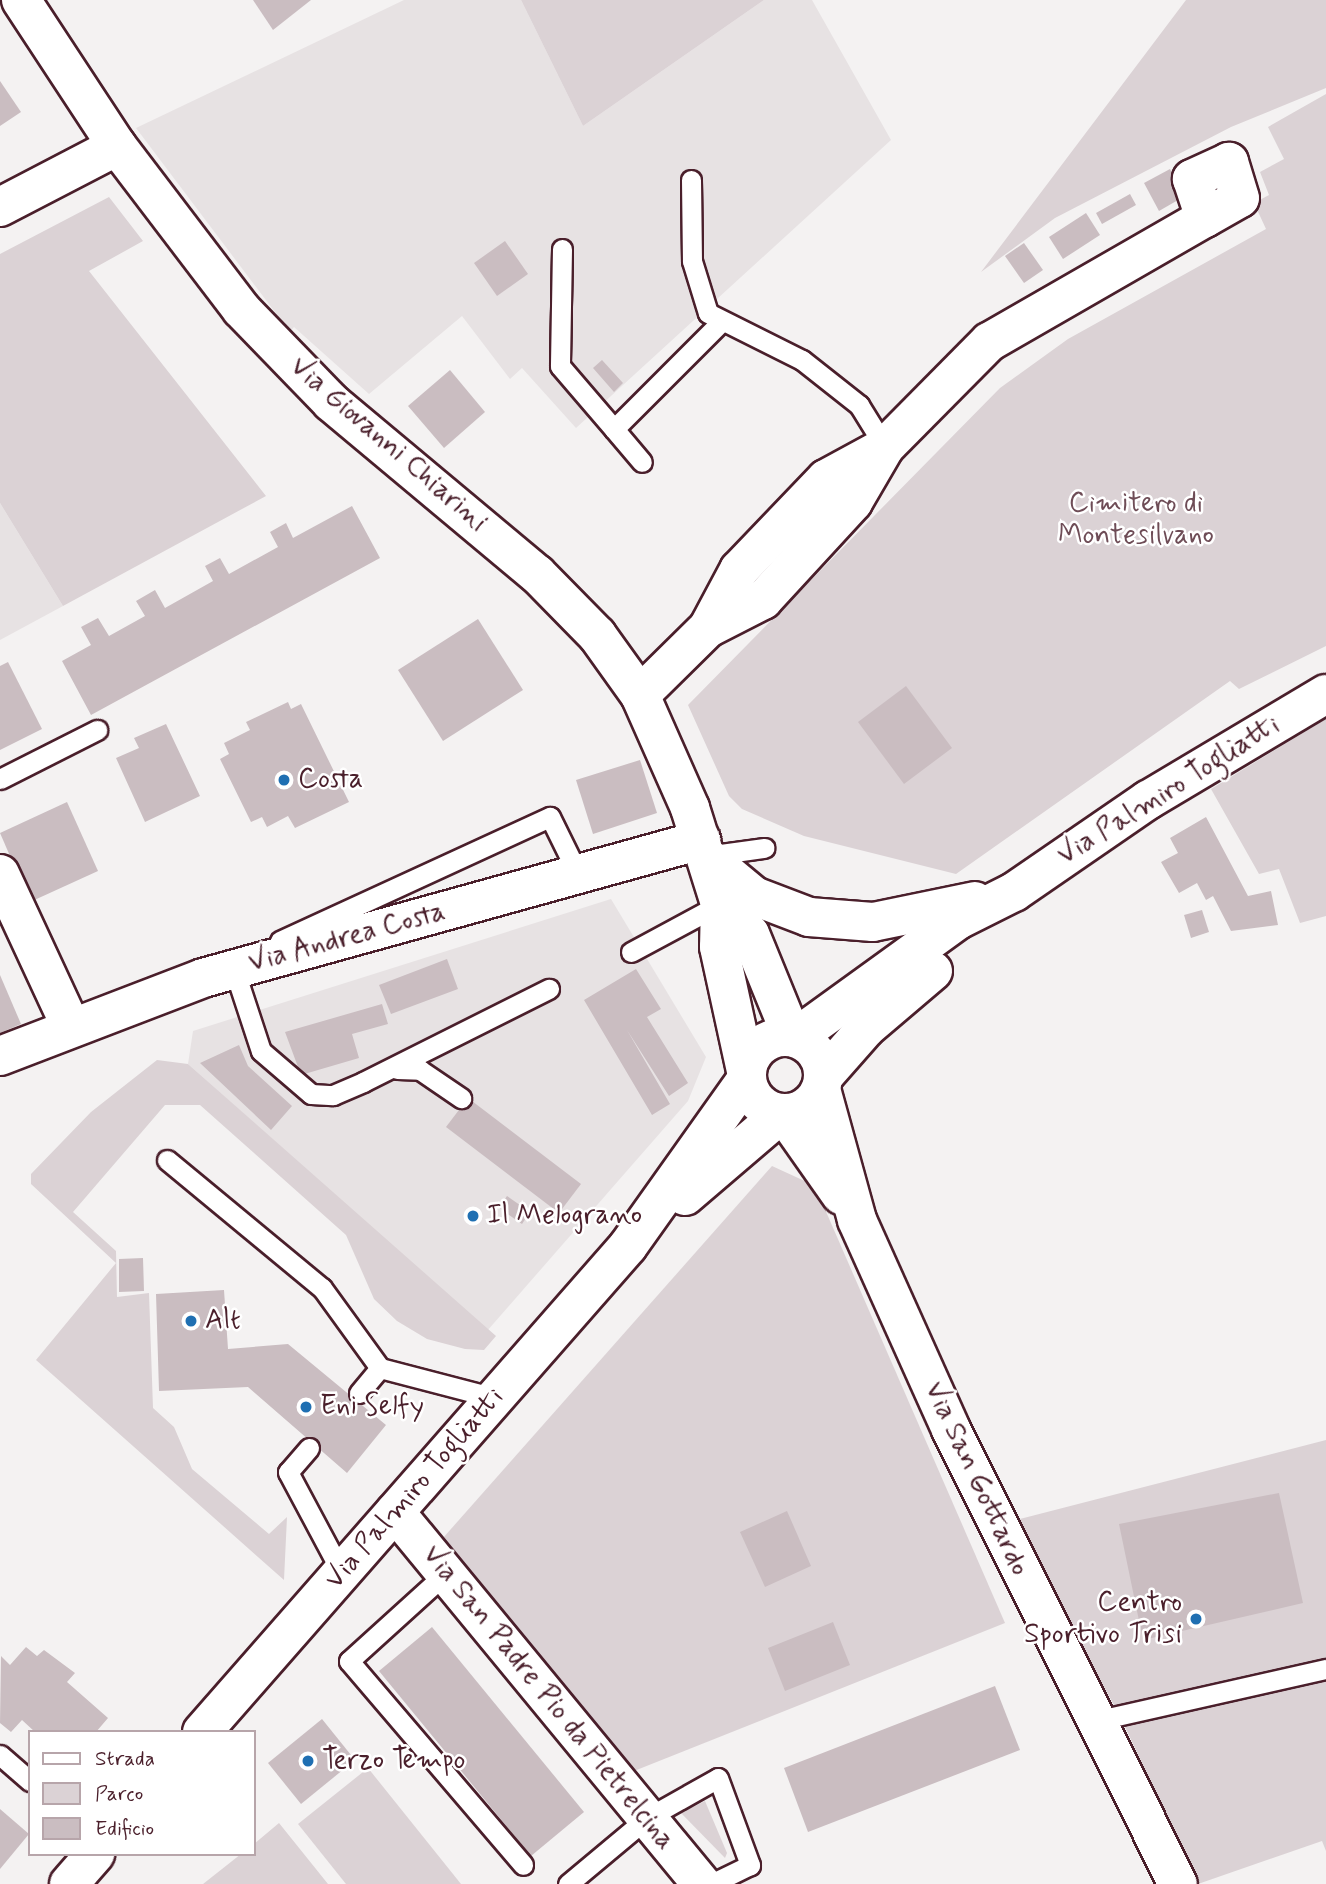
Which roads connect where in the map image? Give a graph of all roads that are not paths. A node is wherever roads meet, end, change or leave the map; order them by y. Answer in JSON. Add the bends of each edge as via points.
{"nodes":[{"id":1,"x":20,"y":0,"type":"edge"},
{"id":2,"x":117,"y":146,"type":"junction"},
{"id":3,"x":691,"y":180,"type":"dead end"},
{"id":4,"x":0,"y":206,"type":"edge"},
{"id":5,"x":1205,"y":218,"type":"dead end"},
{"id":6,"x":562,"y":249,"type":"dead end"},
{"id":7,"x":722,"y":321,"type":"junction"},
{"id":8,"x":614,"y":429,"type":"junction"},
{"id":9,"x":885,"y":446,"type":"junction"},
{"id":10,"x":642,"y":462,"type":"dead end"},
{"id":11,"x":1326,"y":694,"type":"edge"},
{"id":12,"x":640,"y":695,"type":"junction"},
{"id":13,"x":97,"y":730,"type":"dead end"},
{"id":14,"x":0,"y":779,"type":"edge"},
{"id":15,"x":704,"y":848,"type":"junction"},
{"id":16,"x":764,"y":848,"type":"dead end"},
{"id":17,"x":0,"y":874,"type":"edge"},
{"id":18,"x":579,"y":876,"type":"junction"},
{"id":19,"x":1014,"y":892,"type":"junction"},
{"id":20,"x":720,"y":904,"type":"junction"},
{"id":21,"x":631,"y":952,"type":"dead end"},
{"id":22,"x":218,"y":973,"type":"junction"},
{"id":23,"x":549,"y":989,"type":"dead end"},
{"id":24,"x":70,"y":1025,"type":"junction"},
{"id":25,"x":793,"y":1037,"type":"junction"},
{"id":26,"x":0,"y":1056,"type":"edge"},
{"id":27,"x":392,"y":1068,"type":"junction"},
{"id":28,"x":746,"y":1076,"type":"junction"},
{"id":29,"x":822,"y":1083,"type":"junction"},
{"id":30,"x":461,"y":1098,"type":"dead end"},
{"id":31,"x":782,"y":1114,"type":"junction"},
{"id":32,"x":167,"y":1160,"type":"dead end"},
{"id":33,"x":858,"y":1220,"type":"junction"},
{"id":34,"x":628,"y":1246,"type":"junction"},
{"id":35,"x":380,"y":1368,"type":"junction"},
{"id":36,"x":359,"y":1393,"type":"dead end"},
{"id":37,"x":495,"y":1398,"type":"junction"},
{"id":38,"x":309,"y":1448,"type":"dead end"},
{"id":39,"x":395,"y":1511,"type":"junction"},
{"id":40,"x":342,"y":1573,"type":"junction"},
{"id":41,"x":446,"y":1573,"type":"junction"},
{"id":42,"x":1326,"y":1669,"type":"edge"},
{"id":43,"x":1095,"y":1721,"type":"junction"},
{"id":44,"x":204,"y":1730,"type":"edge"},
{"id":45,"x":0,"y":1755,"type":"edge"},
{"id":46,"x":28,"y":1779,"type":"edge"},
{"id":47,"x":647,"y":1818,"type":"junction"},
{"id":48,"x":93,"y":1856,"type":"edge"},
{"id":49,"x":523,"y":1865,"type":"dead end"},
{"id":50,"x":697,"y":1881,"type":"edge"},
{"id":51,"x":69,"y":1884,"type":"edge"},
{"id":52,"x":568,"y":1884,"type":"edge"},
{"id":53,"x":1178,"y":1884,"type":"edge"}],
"edges":[{"from":1,"to":2,"type":"main road","name":"Via Giovanni Chiarini"},
{"from":2,"to":4,"type":"main road"},
{"from":2,"to":12,"type":"main road","name":"Via Giovanni Chiarini","via":[[241,309],[331,402],[537,574],[597,635]]},
{"from":3,"to":7,"type":"lane","via":[[692,261],[708,313]]},
{"from":5,"to":9,"type":"main road","via":[[989,342]]},
{"from":6,"to":8,"type":"lane","via":[[560,366]]},
{"from":7,"to":8,"type":"lane"},
{"from":7,"to":9,"type":"lane","via":[[802,360],[859,405]]},
{"from":8,"to":10,"type":"lane"},
{"from":9,"to":12,"type":"main road","via":[[853,502],[762,600],[708,628]]},
{"from":11,"to":19,"type":"main road","name":"Via Palmiro Togliatti","via":[[1148,800]]},
{"from":12,"to":15,"type":"main road","name":"Via Giovanni Chiarini"},
{"from":13,"to":14,"type":"lane"},
{"from":15,"to":16,"type":"lane"},
{"from":15,"to":18,"type":"main road","name":"Via Andrea Costa"},
{"from":15,"to":19,"type":"main road","via":[[767,903],[824,920],[903,918]]},
{"from":15,"to":20,"type":"main road","name":"Via Giovanni Chiarini"},
{"from":17,"to":24,"type":"main road"},
{"from":18,"to":22,"type":"main road","name":"Via Andrea Costa"},
{"from":18,"to":22,"type":"lane","via":[[550,817]]},
{"from":19,"to":25,"type":"main road","name":"Via Palmiro Togliatti","via":[[958,919]]},
{"from":19,"to":29,"type":"main road","name":"Via Palmiro Togliatti","via":[[976,936],[866,1028]]},
{"from":20,"to":21,"type":"lane"},
{"from":20,"to":25,"type":"main road","name":"Via Giovanni Chiarini","via":[[750,934]]},
{"from":20,"to":28,"type":"main road","name":"Via Giovanni Chiarini","via":[[719,947]]},
{"from":22,"to":24,"type":"main road","name":"Via Andrea Costa"},
{"from":22,"to":27,"type":"lane","via":[[261,1051],[293,1084],[311,1094],[333,1095]]},
{"from":23,"to":27,"type":"lane"},
{"from":24,"to":26,"type":"main road","name":"Via Andrea Costa"},
{"from":25,"to":28,"type":"main road","via":[[758,1047]]},
{"from":25,"to":29,"type":"main road","via":[[813,1048]]},
{"from":27,"to":30,"type":"lane","via":[[420,1070]]},
{"from":28,"to":31,"type":"main road","via":[[758,1103]]},
{"from":28,"to":34,"type":"main road","name":"Via Palmiro Togliatti"},
{"from":29,"to":31,"type":"main road","via":[[806,1107]]},
{"from":29,"to":33,"type":"main road","name":"Via San Gottardo"},
{"from":31,"to":33,"type":"main road","name":"Via San Gottardo"},
{"from":31,"to":34,"type":"main road","name":"Via Palmiro Togliatti"},
{"from":32,"to":35,"type":"lane","via":[[322,1287]]},
{"from":33,"to":43,"type":"main road","name":"Via San Gottardo","via":[[979,1489]]},
{"from":34,"to":37,"type":"main road","name":"Via Palmiro Togliatti"},
{"from":35,"to":36,"type":"lane"},
{"from":35,"to":37,"type":"lane"},
{"from":37,"to":39,"type":"main road","name":"Via Palmiro Togliatti"},
{"from":38,"to":40,"type":"lane","via":[[288,1472]]},
{"from":39,"to":40,"type":"main road","name":"Via Palmiro Togliatti"},
{"from":39,"to":41,"type":"main road","name":"Via San Padre Pio da Pietrelcina"},
{"from":40,"to":44,"type":"main road","name":"Via Palmiro Togliatti"},
{"from":41,"to":47,"type":"main road","name":"Via San Padre Pio da Pietrelcina"},
{"from":41,"to":49,"type":"lane","via":[[349,1661]]},
{"from":42,"to":43,"type":"lane"},
{"from":43,"to":53,"type":"main road","name":"Via San Gottardo"},
{"from":45,"to":46,"type":"lane"},
{"from":47,"to":50,"type":"main road","name":"Via San Padre Pio da Pietrelcina"},
{"from":47,"to":50,"type":"lane","via":[[718,1778],[750,1865]]},
{"from":47,"to":52,"type":"lane"},
{"from":48,"to":51,"type":"main road"}]}
